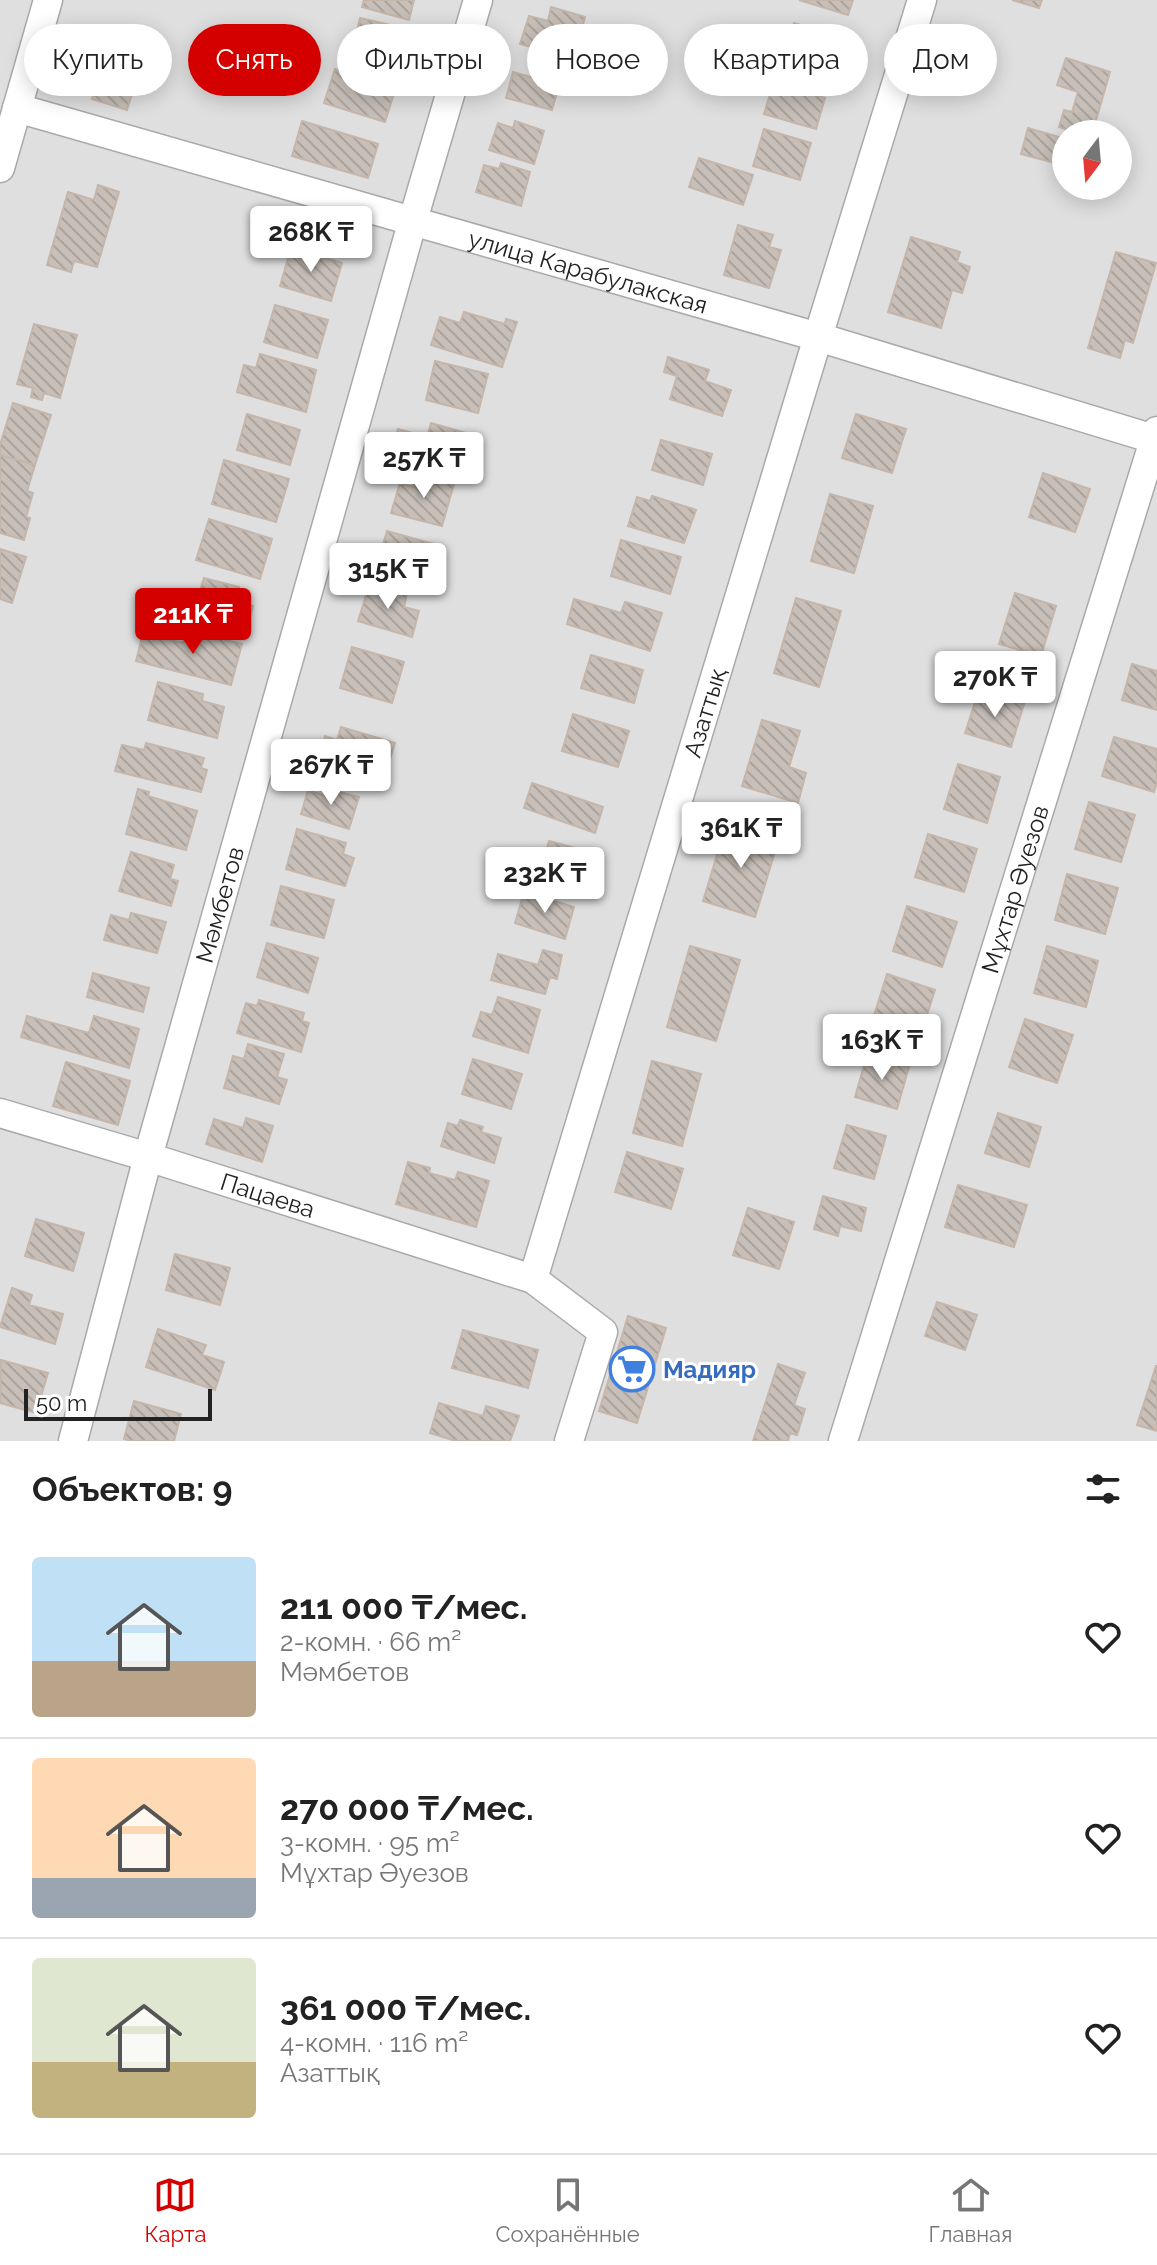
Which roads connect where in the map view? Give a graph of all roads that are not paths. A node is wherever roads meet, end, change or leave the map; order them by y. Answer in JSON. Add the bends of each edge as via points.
{"nodes":[{"id":1,"x":48,"y":0,"type":"edge"},
{"id":2,"x":478,"y":0,"type":"edge"},
{"id":3,"x":922,"y":0,"type":"edge"},
{"id":4,"x":17,"y":108,"type":"junction"},
{"id":5,"x":0,"y":168,"type":"edge"},
{"id":6,"x":413,"y":220,"type":"junction"},
{"id":7,"x":818,"y":337,"type":"junction"},
{"id":8,"x":1156,"y":436,"type":"edge"},
{"id":9,"x":0,"y":1113,"type":"edge"},
{"id":10,"x":148,"y":1157,"type":"junction"},
{"id":11,"x":533,"y":1279,"type":"junction"},
{"id":12,"x":73,"y":1441,"type":"edge"},
{"id":13,"x":569,"y":1441,"type":"edge"},
{"id":14,"x":843,"y":1441,"type":"edge"}],
"edges":[{"from":1,"to":4,"type":"street"},
{"from":2,"to":6,"type":"street","name":"Мәмбетов"},
{"from":3,"to":7,"type":"street","name":"Азаттық"},
{"from":4,"to":5,"type":"street"},
{"from":4,"to":6,"type":"street","name":"улица Карабулакская"},
{"from":6,"to":7,"type":"street","name":"улица Карабулакская"},
{"from":6,"to":10,"type":"street","name":"Мәмбетов"},
{"from":7,"to":8,"type":"street","name":"улица Карабулакская"},
{"from":7,"to":11,"type":"street","name":"Азаттық"},
{"from":8,"to":14,"type":"street","name":"Мұхтар Әуезов"},
{"from":9,"to":10,"type":"street","name":"Пацаева"},
{"from":10,"to":11,"type":"street","name":"Пацаева"},
{"from":10,"to":12,"type":"street","name":"Мәмбетов"},
{"from":11,"to":13,"type":"street","via":[[603,1332]]}]}
